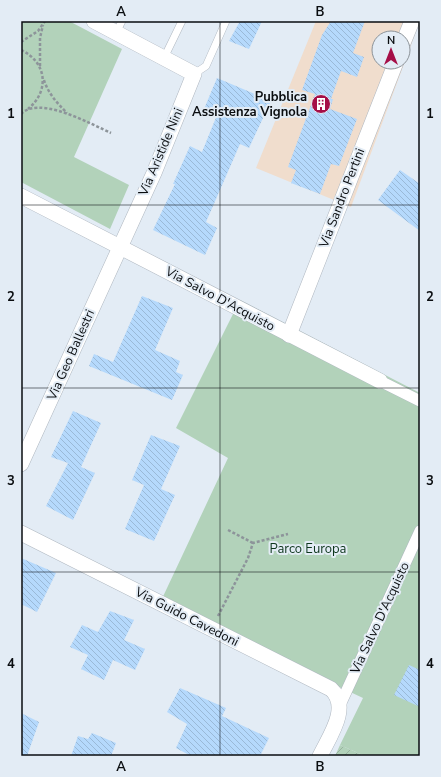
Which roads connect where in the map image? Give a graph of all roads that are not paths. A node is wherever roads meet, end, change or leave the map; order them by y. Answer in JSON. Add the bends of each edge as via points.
{"nodes":[{"id":1,"x":94,"y":21,"type":"edge"},
{"id":2,"x":182,"y":21,"type":"edge"},
{"id":3,"x":226,"y":21,"type":"edge"},
{"id":4,"x":119,"y":27,"type":"edge"},
{"id":5,"x":164,"y":58,"type":"junction"},
{"id":6,"x":393,"y":70,"type":"edge"},
{"id":7,"x":194,"y":74,"type":"junction"},
{"id":8,"x":21,"y":196,"type":"edge"},
{"id":9,"x":120,"y":247,"type":"junction"},
{"id":10,"x":289,"y":335,"type":"junction"},
{"id":11,"x":380,"y":381,"type":"joint"},
{"id":12,"x":420,"y":402,"type":"edge"},
{"id":13,"x":21,"y":464,"type":"edge"},
{"id":14,"x":420,"y":531,"type":"edge"},
{"id":15,"x":21,"y":533,"type":"edge"},
{"id":16,"x":340,"y":708,"type":"junction"},
{"id":17,"x":320,"y":756,"type":"edge"}],
"edges":[{"from":1,"to":4,"type":"street"},
{"from":2,"to":5,"type":"lane"},
{"from":3,"to":7,"type":"lane","via":[[206,66]]},
{"from":4,"to":5,"type":"street"},
{"from":5,"to":7,"type":"street"},
{"from":6,"to":10,"type":"street","name":"Via Sandro Pertini"},
{"from":7,"to":9,"type":"street","name":"Via Aristide Nini","via":[[154,173]]},
{"from":8,"to":9,"type":"street","name":"Via Salvo D'Acquisto"},
{"from":9,"to":10,"type":"street","name":"Via Salvo D'Acquisto"},
{"from":9,"to":13,"type":"street","name":"Via Geo Ballestri"},
{"from":10,"to":11,"type":"street","name":"Via Salvo D'Acquisto"},
{"from":11,"to":12,"type":"street","name":"Via Salvo D'Acquisto"},
{"from":14,"to":16,"type":"street","name":"Via Salvo D'Acquisto"},
{"from":15,"to":16,"type":"street","name":"Via Guido Cavedoni","via":[[331,689],[338,698]]},
{"from":16,"to":17,"type":"street"}]}
